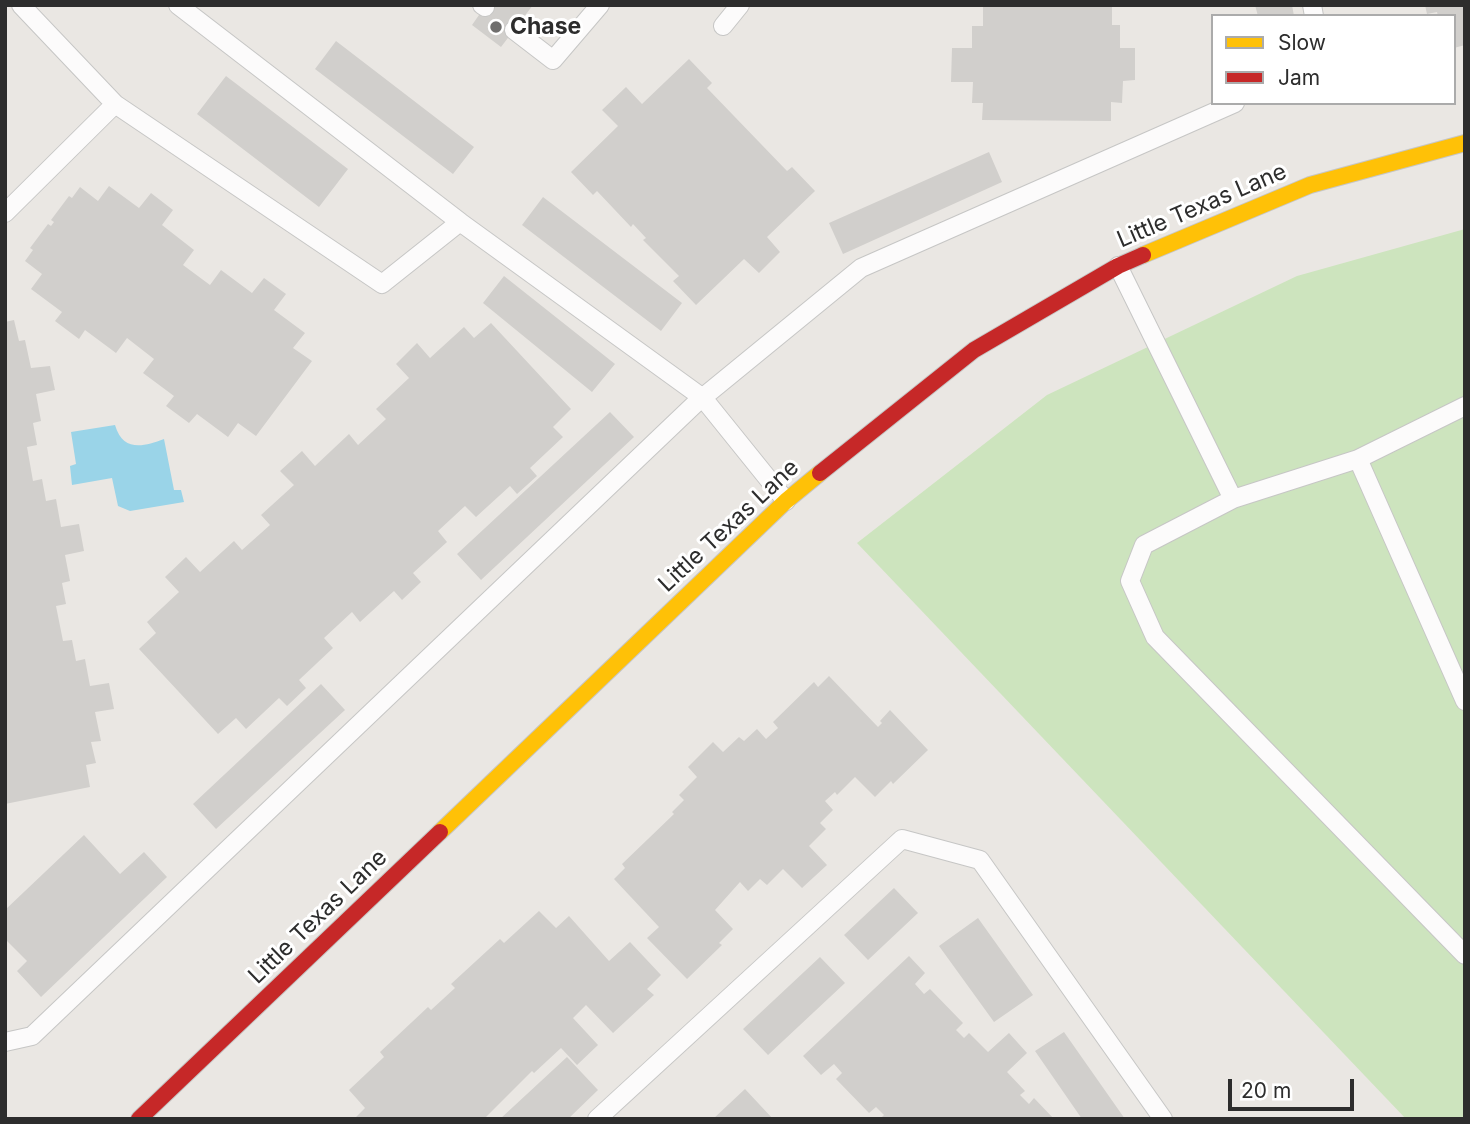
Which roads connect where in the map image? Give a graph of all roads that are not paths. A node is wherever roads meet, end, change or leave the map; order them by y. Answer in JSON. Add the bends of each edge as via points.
{"nodes":[{"id":1,"x":21,"y":5,"type":"edge"},
{"id":2,"x":178,"y":5,"type":"edge"},
{"id":3,"x":600,"y":5,"type":"edge"},
{"id":4,"x":740,"y":5,"type":"edge"},
{"id":5,"x":723,"y":26,"type":"dead end"},
{"id":6,"x":514,"y":30,"type":"dead end"},
{"id":7,"x":115,"y":104,"type":"junction"},
{"id":8,"x":1230,"y":105,"type":"edge"},
{"id":9,"x":1465,"y":143,"type":"edge"},
{"id":10,"x":5,"y":213,"type":"edge"},
{"id":11,"x":460,"y":222,"type":"junction"},
{"id":12,"x":1118,"y":266,"type":"junction"},
{"id":13,"x":703,"y":398,"type":"junction"},
{"id":14,"x":1465,"y":407,"type":"edge"},
{"id":15,"x":1358,"y":458,"type":"junction"},
{"id":16,"x":1233,"y":499,"type":"junction"},
{"id":17,"x":786,"y":501,"type":"junction"},
{"id":18,"x":1465,"y":701,"type":"edge"},
{"id":19,"x":1465,"y":955,"type":"edge"},
{"id":20,"x":5,"y":1042,"type":"edge"},
{"id":21,"x":139,"y":1119,"type":"edge"},
{"id":22,"x":597,"y":1119,"type":"edge"},
{"id":23,"x":1163,"y":1119,"type":"edge"}],
"edges":[{"from":1,"to":7,"type":"lane"},
{"from":2,"to":11,"type":"lane"},
{"from":3,"to":6,"type":"lane","via":[[553,60]]},
{"from":4,"to":5,"type":"lane"},
{"from":7,"to":10,"type":"lane"},
{"from":7,"to":11,"type":"lane","via":[[382,284]]},
{"from":8,"to":13,"type":"lane","via":[[861,268]]},
{"from":9,"to":12,"type":"street","name":"Little Texas Lane","via":[[1310,185]]},
{"from":11,"to":13,"type":"lane"},
{"from":12,"to":16,"type":"lane"},
{"from":12,"to":17,"type":"street","name":"Little Texas Lane","via":[[974,350]]},
{"from":13,"to":17,"type":"lane"},
{"from":13,"to":20,"type":"lane","via":[[32,1036]]},
{"from":14,"to":15,"type":"lane"},
{"from":15,"to":16,"type":"lane"},
{"from":15,"to":18,"type":"lane"},
{"from":16,"to":19,"type":"lane","via":[[1144,545],[1130,581],[1155,637]]},
{"from":17,"to":21,"type":"street","name":"Little Texas Lane"},
{"from":22,"to":23,"type":"lane","via":[[902,839],[980,860]]}]}
